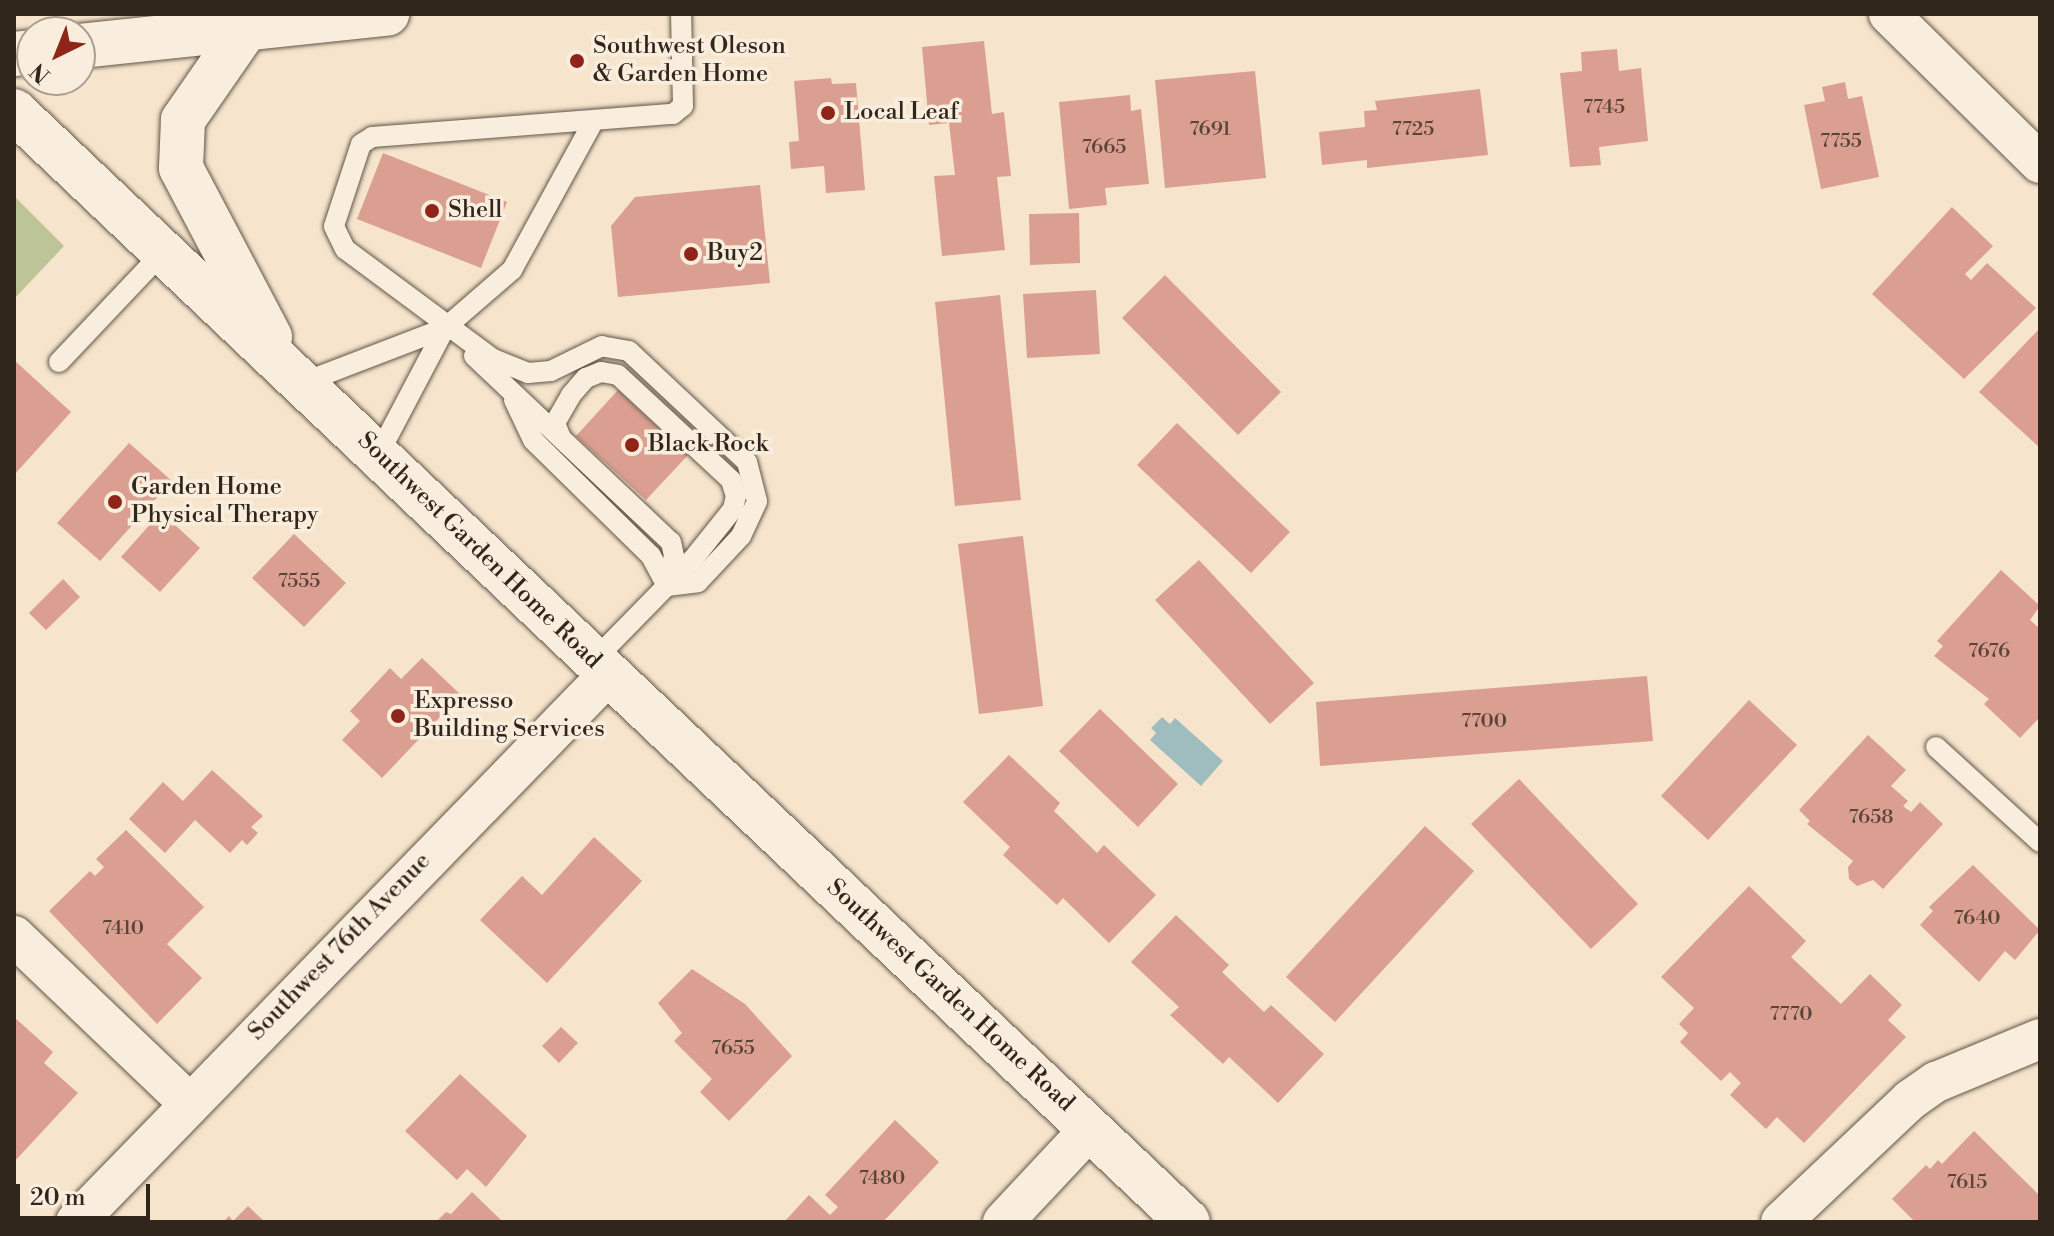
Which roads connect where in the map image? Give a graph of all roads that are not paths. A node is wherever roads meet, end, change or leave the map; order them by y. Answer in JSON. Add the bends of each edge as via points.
{"nodes":[{"id":1,"x":681,"y":14,"type":"edge"},
{"id":2,"x":1889,"y":14,"type":"edge"},
{"id":3,"x":363,"y":15,"type":"edge"},
{"id":4,"x":246,"y":29,"type":"junction"},
{"id":5,"x":96,"y":44,"type":"edge"},
{"id":6,"x":14,"y":111,"type":"edge"},
{"id":7,"x":594,"y":120,"type":"junction"},
{"id":8,"x":2040,"y":163,"type":"edge"},
{"id":9,"x":163,"y":252,"type":"junction"},
{"id":10,"x":445,"y":328,"type":"junction"},
{"id":11,"x":59,"y":362,"type":"dead end"},
{"id":12,"x":295,"y":377,"type":"junction"},
{"id":13,"x":510,"y":391,"type":"junction"},
{"id":14,"x":561,"y":438,"type":"junction"},
{"id":15,"x":378,"y":455,"type":"junction"},
{"id":16,"x":667,"y":586,"type":"junction"},
{"id":17,"x":600,"y":668,"type":"junction"},
{"id":18,"x":1936,"y":747,"type":"dead end"},
{"id":19,"x":2040,"y":842,"type":"edge"},
{"id":20,"x":14,"y":936,"type":"edge"},
{"id":21,"x":2040,"y":1039,"type":"edge"},
{"id":22,"x":188,"y":1102,"type":"junction"},
{"id":23,"x":1090,"y":1129,"type":"junction"},
{"id":24,"x":76,"y":1222,"type":"edge"},
{"id":25,"x":1003,"y":1222,"type":"edge"},
{"id":26,"x":1188,"y":1222,"type":"edge"},
{"id":27,"x":1781,"y":1222,"type":"edge"}],
"edges":[{"from":1,"to":7,"type":"lane","via":[[683,106],[673,114]]},
{"from":2,"to":8,"type":"street"},
{"from":3,"to":4,"type":"main road"},
{"from":4,"to":5,"type":"main road"},
{"from":4,"to":12,"type":"main road","via":[[183,120],[181,168]]},
{"from":6,"to":9,"type":"main road","name":"Southwest Garden Home Road"},
{"from":7,"to":10,"type":"lane","via":[[512,270]]},
{"from":7,"to":10,"type":"lane","via":[[372,137],[361,144],[334,226],[345,249]]},
{"from":9,"to":11,"type":"lane"},
{"from":9,"to":12,"type":"main road","name":"Southwest Garden Home Road"},
{"from":10,"to":12,"type":"lane"},
{"from":10,"to":13,"type":"lane"},
{"from":10,"to":15,"type":"lane"},
{"from":10,"to":16,"type":"lane","via":[[488,357],[528,373],[551,371],[602,346],[629,351],[747,462],[757,501],[741,536],[698,582]]},
{"from":12,"to":15,"type":"main road","name":"Southwest Garden Home Road"},
{"from":13,"to":14,"type":"lane"},
{"from":13,"to":16,"type":"lane","via":[[533,440],[651,556]]},
{"from":14,"to":16,"type":"lane","via":[[671,542],[674,556]]},
{"from":14,"to":16,"type":"lane","via":[[555,423],[586,378],[601,372],[618,375],[731,480],[733,509]]},
{"from":15,"to":17,"type":"main road","name":"Southwest Garden Home Road"},
{"from":16,"to":17,"type":"lane"},
{"from":17,"to":22,"type":"street","name":"Southwest 76th Avenue"},
{"from":17,"to":23,"type":"main road","name":"Southwest Garden Home Road"},
{"from":18,"to":19,"type":"lane"},
{"from":20,"to":22,"type":"street"},
{"from":21,"to":27,"type":"street","via":[[1936,1082],[1910,1100]]},
{"from":22,"to":24,"type":"street","name":"Southwest 76th Avenue"},
{"from":23,"to":25,"type":"street"},
{"from":23,"to":26,"type":"main road","name":"Southwest Garden Home Road"}]}
